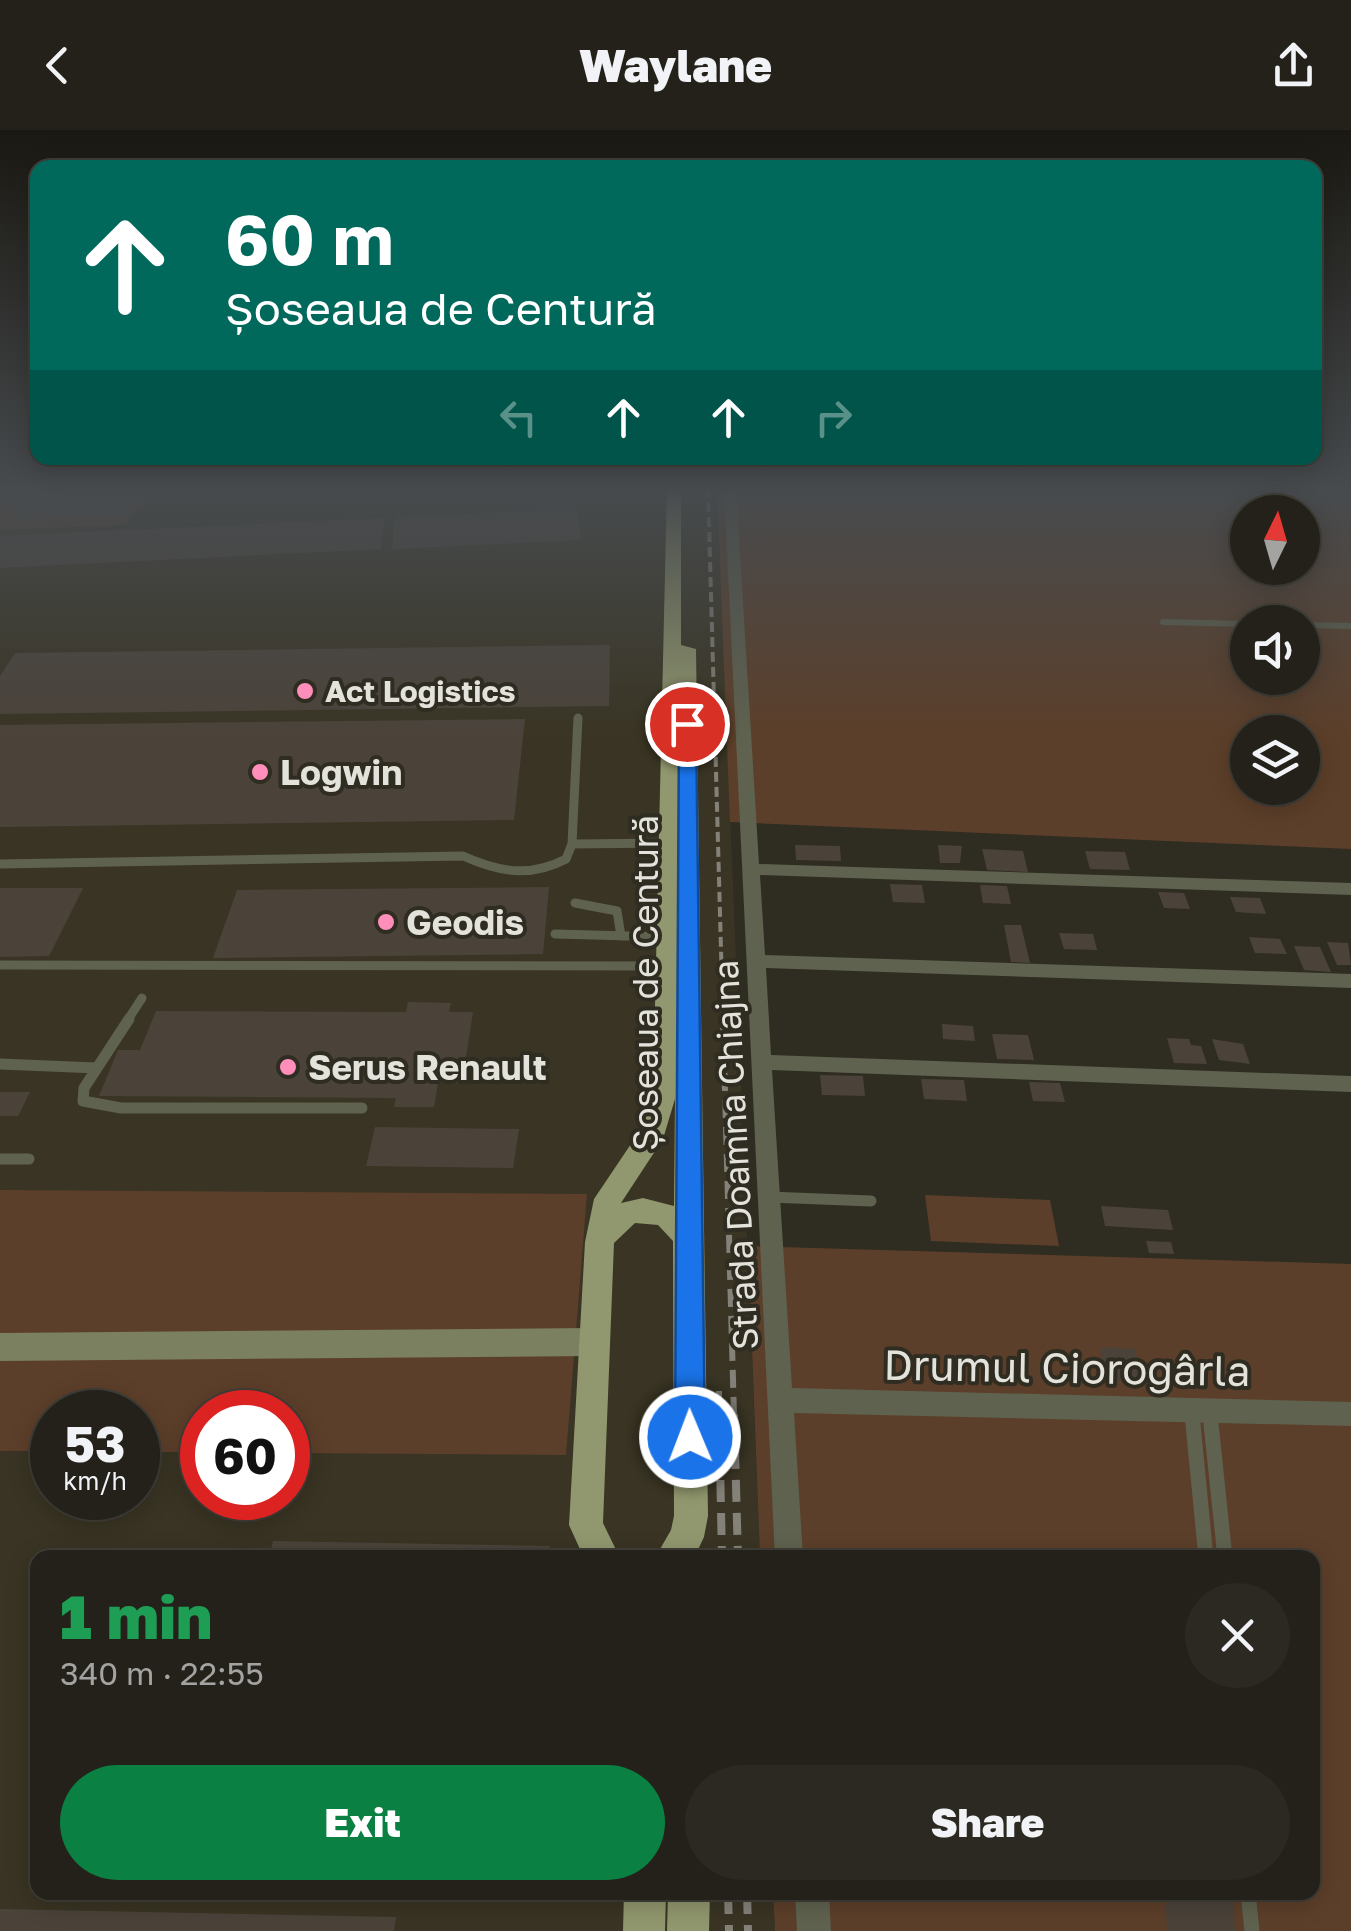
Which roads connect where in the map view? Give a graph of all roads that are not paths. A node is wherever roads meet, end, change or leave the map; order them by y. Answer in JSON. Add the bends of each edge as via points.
{"nodes":[{"id":1,"x":672,"y":571,"type":"edge"},
{"id":2,"x":687,"y":571,"type":"edge"},
{"id":3,"x":735,"y":571,"type":"edge"},
{"id":4,"x":1163,"y":622,"type":"dead end"},
{"id":5,"x":1230,"y":624,"type":"edge"},
{"id":6,"x":1320,"y":625,"type":"edge"},
{"id":7,"x":1351,"y":626,"type":"edge"},
{"id":8,"x":578,"y":718,"type":"dead end"},
{"id":9,"x":667,"y":843,"type":"junction"},
{"id":10,"x":572,"y":844,"type":"junction"},
{"id":11,"x":0,"y":864,"type":"edge"},
{"id":12,"x":751,"y":870,"type":"junction"},
{"id":13,"x":1351,"y":889,"type":"edge"},
{"id":14,"x":575,"y":902,"type":"dead end"},
{"id":15,"x":556,"y":934,"type":"dead end"},
{"id":16,"x":622,"y":936,"type":"junction"},
{"id":17,"x":667,"y":936,"type":"junction"},
{"id":18,"x":756,"y":961,"type":"junction"},
{"id":19,"x":0,"y":966,"type":"edge"},
{"id":20,"x":667,"y":966,"type":"junction"},
{"id":21,"x":1351,"y":981,"type":"edge"},
{"id":22,"x":142,"y":998,"type":"dead end"},
{"id":23,"x":762,"y":1062,"type":"junction"},
{"id":24,"x":0,"y":1064,"type":"edge"},
{"id":25,"x":97,"y":1068,"type":"junction"},
{"id":26,"x":1351,"y":1084,"type":"edge"},
{"id":27,"x":362,"y":1108,"type":"dead end"},
{"id":28,"x":0,"y":1159,"type":"edge"},
{"id":29,"x":29,"y":1160,"type":"dead end"},
{"id":30,"x":769,"y":1197,"type":"junction"},
{"id":31,"x":871,"y":1201,"type":"dead end"},
{"id":32,"x":688,"y":1239,"type":"junction"},
{"id":33,"x":600,"y":1242,"type":"junction"},
{"id":34,"x":593,"y":1342,"type":"junction"},
{"id":35,"x":0,"y":1347,"type":"edge"},
{"id":36,"x":781,"y":1400,"type":"junction"},
{"id":37,"x":1201,"y":1411,"type":"junction"},
{"id":38,"x":1351,"y":1414,"type":"edge"},
{"id":39,"x":692,"y":1516,"type":"junction"},
{"id":40,"x":587,"y":1541,"type":"edge"},
{"id":41,"x":678,"y":1550,"type":"edge"},
{"id":42,"x":691,"y":1550,"type":"edge"},
{"id":43,"x":789,"y":1550,"type":"edge"},
{"id":44,"x":1206,"y":1550,"type":"edge"},
{"id":45,"x":1224,"y":1550,"type":"edge"},
{"id":46,"x":645,"y":1900,"type":"edge"},
{"id":47,"x":688,"y":1900,"type":"edge"},
{"id":48,"x":812,"y":1900,"type":"edge"},
{"id":49,"x":1249,"y":1900,"type":"edge"},
{"id":50,"x":644,"y":1931,"type":"edge"},
{"id":51,"x":688,"y":1931,"type":"edge"},
{"id":52,"x":814,"y":1931,"type":"edge"},
{"id":53,"x":1252,"y":1931,"type":"edge"}],
"edges":[{"from":1,"to":9,"type":"main road","name":"Șoseaua de Centură"},
{"from":2,"to":32,"type":"main road","name":"Șoseaua de Centură"},
{"from":3,"to":12,"type":"street","name":"Strada Doamna Chiajna"},
{"from":4,"to":5,"type":"lane"},
{"from":6,"to":7,"type":"lane"},
{"from":8,"to":10,"type":"lane"},
{"from":9,"to":10,"type":"lane"},
{"from":9,"to":17,"type":"main road","name":"Șoseaua de Centură"},
{"from":10,"to":11,"type":"lane","via":[[566,858],[534,872],[504,872],[463,856]]},
{"from":12,"to":13,"type":"street"},
{"from":12,"to":18,"type":"street","name":"Strada Doamna Chiajna"},
{"from":14,"to":16,"type":"lane","via":[[617,911]]},
{"from":15,"to":16,"type":"lane"},
{"from":16,"to":17,"type":"lane"},
{"from":17,"to":20,"type":"main road","name":"Șoseaua de Centură"},
{"from":18,"to":21,"type":"street"},
{"from":18,"to":23,"type":"street","name":"Strada Doamna Chiajna"},
{"from":19,"to":20,"type":"lane"},
{"from":20,"to":33,"type":"main road","name":"Șoseaua de Centură","via":[[660,1110],[610,1195]]},
{"from":22,"to":25,"type":"lane"},
{"from":23,"to":26,"type":"street"},
{"from":23,"to":30,"type":"street","name":"Strada Doamna Chiajna"},
{"from":24,"to":25,"type":"lane"},
{"from":25,"to":27,"type":"lane","via":[[84,1088],[83,1101],[94,1106]]},
{"from":28,"to":29,"type":"lane"},
{"from":30,"to":31,"type":"lane"},
{"from":30,"to":36,"type":"street","name":"Strada Doamna Chiajna"},
{"from":32,"to":33,"type":"main road","via":[[671,1216],[642,1209],[614,1219]]},
{"from":32,"to":39,"type":"main road","name":"Șoseaua de Centură"},
{"from":33,"to":34,"type":"main road","name":"Șoseaua de Centură"},
{"from":34,"to":35,"type":"street"},
{"from":34,"to":40,"type":"main road","name":"Șoseaua de Centură"},
{"from":36,"to":37,"type":"street","name":"Drumul Ciorogârla"},
{"from":36,"to":43,"type":"street","name":"Strada Doamna Chiajna"},
{"from":37,"to":38,"type":"street","name":"Drumul Ciorogârla"},
{"from":37,"to":44,"type":"lane"},
{"from":37,"to":45,"type":"lane"},
{"from":39,"to":41,"type":"main road"},
{"from":39,"to":42,"type":"main road"},
{"from":46,"to":50,"type":"main road"},
{"from":47,"to":51,"type":"main road"},
{"from":48,"to":52,"type":"street"},
{"from":49,"to":53,"type":"lane"}]}
